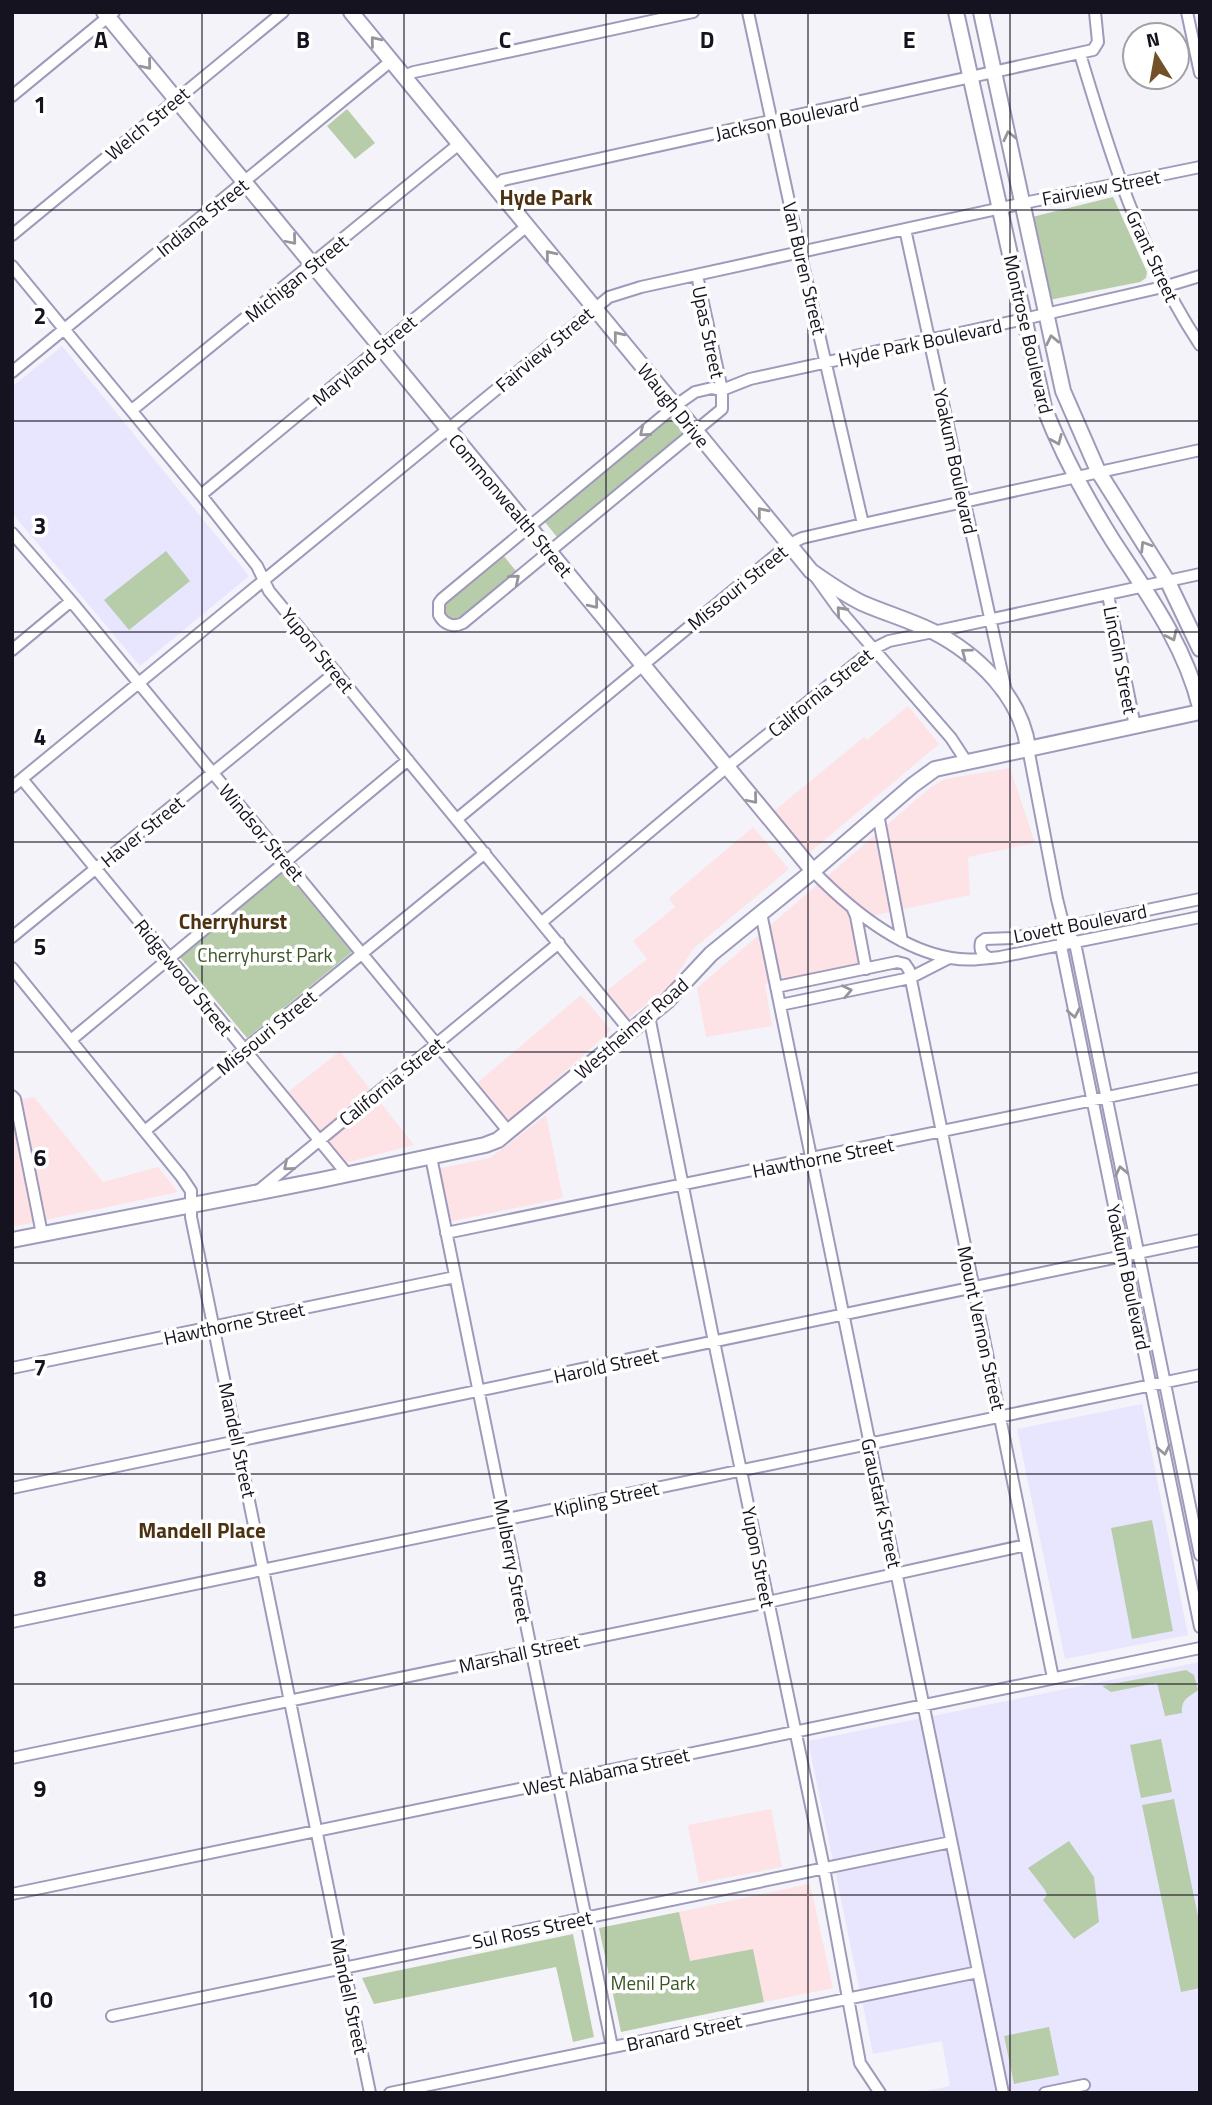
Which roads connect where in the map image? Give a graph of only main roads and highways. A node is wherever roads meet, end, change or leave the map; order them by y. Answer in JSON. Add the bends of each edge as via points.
{"nodes":[{"id":1,"x":351,"y":12,"type":"edge"},
{"id":2,"x":956,"y":12,"type":"edge"},
{"id":3,"x":981,"y":12,"type":"edge"},
{"id":4,"x":108,"y":14,"type":"edge"},
{"id":5,"x":1200,"y":649,"type":"edge"},
{"id":6,"x":1200,"y":710,"type":"edge"},
{"id":7,"x":1028,"y":748,"type":"junction"},
{"id":8,"x":813,"y":871,"type":"junction"},
{"id":9,"x":12,"y":1240,"type":"edge"}],
"edges":[{"from":7,"to":1,"type":"main road","name":"Waugh Drive","one_way":true,"via":[[1025,729],[1007,694],[968,654],[933,632],[843,593],[811,571]]},
{"from":2,"to":6,"type":"main road","name":"Montrose Boulevard","one_way":true,"via":[[1044,407],[1074,476],[1169,628]]},
{"from":5,"to":3,"type":"main road","name":"Montrose Boulevard","one_way":true,"via":[[1168,582],[1098,471],[1062,391]]},
{"from":4,"to":8,"type":"main road","name":"Commonwealth Street","one_way":true},
{"from":6,"to":7,"type":"main road","name":"Westheimer Road"},
{"from":7,"to":8,"type":"main road","name":"Westheimer Road","via":[[935,769]]},
{"from":8,"to":9,"type":"main road","name":"Westheimer Road","via":[[711,954],[649,1016],[509,1132],[485,1145]]}]}
